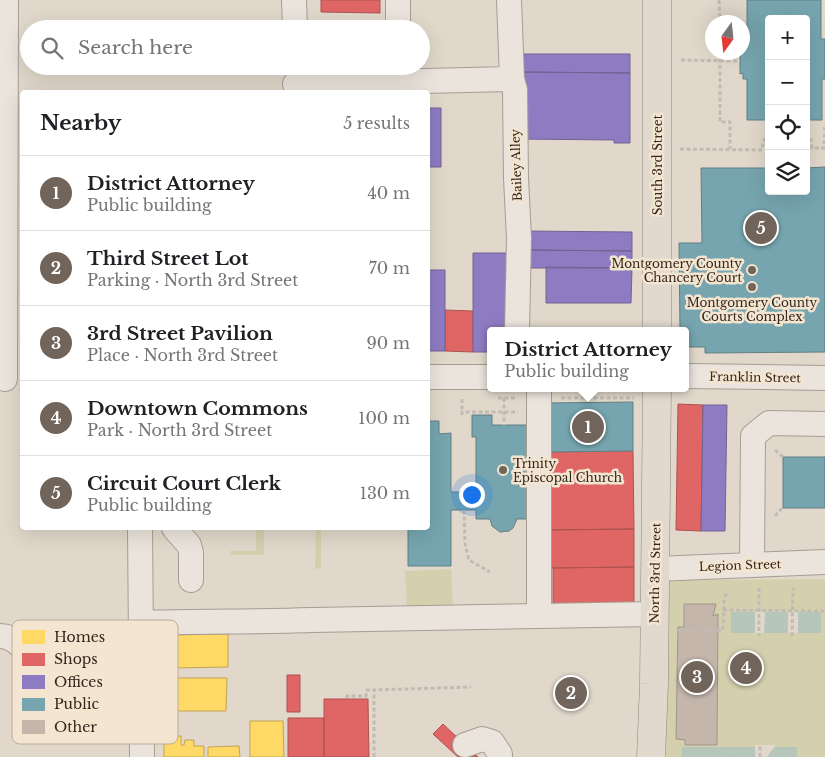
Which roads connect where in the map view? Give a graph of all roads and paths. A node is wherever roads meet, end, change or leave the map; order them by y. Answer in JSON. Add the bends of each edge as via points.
{"nodes":[{"id":1,"x":6,"y":0,"type":"edge"},
{"id":2,"x":294,"y":0,"type":"edge"},
{"id":3,"x":398,"y":0,"type":"edge"},
{"id":4,"x":510,"y":0,"type":"edge"},
{"id":5,"x":656,"y":0,"type":"edge"},
{"id":6,"x":719,"y":0,"type":"edge"},
{"id":7,"x":720,"y":15,"type":"edge"},
{"id":8,"x":295,"y":20,"type":"edge"},
{"id":9,"x":398,"y":20,"type":"edge"},
{"id":10,"x":3,"y":46,"type":"edge"},
{"id":11,"x":680,"y":60,"type":"dead end"},
{"id":12,"x":720,"y":61,"type":"junction"},
{"id":13,"x":740,"y":61,"type":"dead end"},
{"id":14,"x":394,"y":75,"type":"edge"},
{"id":15,"x":512,"y":79,"type":"junction"},
{"id":16,"x":295,"y":81,"type":"edge"},
{"id":17,"x":825,"y":125,"type":"edge"},
{"id":18,"x":810,"y":138,"type":"edge"},
{"id":19,"x":765,"y":139,"type":"edge"},
{"id":20,"x":812,"y":148,"type":"junction"},
{"id":21,"x":825,"y":148,"type":"edge"},
{"id":22,"x":679,"y":149,"type":"dead end"},
{"id":23,"x":730,"y":150,"type":"junction"},
{"id":24,"x":762,"y":150,"type":"junction"},
{"id":25,"x":765,"y":150,"type":"edge"},
{"id":26,"x":809,"y":150,"type":"edge"},
{"id":27,"x":15,"y":161,"type":"edge"},
{"id":28,"x":3,"y":206,"type":"edge"},
{"id":29,"x":517,"y":327,"type":"edge"},
{"id":30,"x":657,"y":327,"type":"edge"},
{"id":31,"x":689,"y":376,"type":"edge"},
{"id":32,"x":430,"y":377,"type":"edge"},
{"id":33,"x":825,"y":378,"type":"edge"},
{"id":34,"x":9,"y":379,"type":"edge"},
{"id":35,"x":487,"y":386,"type":"edge"},
{"id":36,"x":498,"y":392,"type":"edge"},
{"id":37,"x":648,"y":394,"type":"edge"},
{"id":38,"x":454,"y":398,"type":"dead end"},
{"id":39,"x":462,"y":398,"type":"junction"},
{"id":40,"x":471,"y":398,"type":"dead end"},
{"id":41,"x":504,"y":398,"type":"junction"},
{"id":42,"x":539,"y":399,"type":"edge"},
{"id":43,"x":504,"y":412,"type":"junction"},
{"id":44,"x":825,"y":424,"type":"edge"},
{"id":45,"x":504,"y":425,"type":"dead end"},
{"id":46,"x":783,"y":507,"type":"dead end"},
{"id":47,"x":464,"y":510,"type":"dead end"},
{"id":48,"x":773,"y":518,"type":"dead end"},
{"id":49,"x":140,"y":530,"type":"edge"},
{"id":50,"x":176,"y":530,"type":"edge"},
{"id":51,"x":825,"y":562,"type":"edge"},
{"id":52,"x":752,"y":565,"type":"junction"},
{"id":53,"x":656,"y":569,"type":"junction"},
{"id":54,"x":490,"y":572,"type":"dead end"},
{"id":55,"x":191,"y":580,"type":"dead end"},
{"id":56,"x":759,"y":588,"type":"dead end"},
{"id":57,"x":793,"y":588,"type":"dead end"},
{"id":58,"x":727,"y":591,"type":"dead end"},
{"id":59,"x":723,"y":610,"type":"junction"},
{"id":60,"x":759,"y":611,"type":"junction"},
{"id":61,"x":792,"y":611,"type":"junction"},
{"id":62,"x":825,"y":611,"type":"edge"},
{"id":63,"x":655,"y":614,"type":"junction"},
{"id":64,"x":539,"y":616,"type":"junction"},
{"id":65,"x":141,"y":620,"type":"edge"},
{"id":66,"x":178,"y":622,"type":"edge"},
{"id":67,"x":675,"y":631,"type":"dead end"},
{"id":68,"x":759,"y":634,"type":"dead end"},
{"id":69,"x":792,"y":634,"type":"dead end"},
{"id":70,"x":0,"y":636,"type":"edge"},
{"id":71,"x":12,"y":640,"type":"edge"},
{"id":72,"x":471,"y":687,"type":"dead end"},
{"id":73,"x":374,"y":690,"type":"junction"},
{"id":74,"x":347,"y":698,"type":"dead end"},
{"id":75,"x":142,"y":744,"type":"edge"},
{"id":76,"x":760,"y":745,"type":"dead end"},
{"id":77,"x":458,"y":752,"type":"edge"},
{"id":78,"x":142,"y":757,"type":"edge"},
{"id":79,"x":374,"y":757,"type":"edge"},
{"id":80,"x":500,"y":757,"type":"edge"},
{"id":81,"x":651,"y":757,"type":"edge"},
{"id":82,"x":760,"y":757,"type":"edge"}],
"edges":[{"from":1,"to":10,"type":"street"},
{"from":2,"to":8,"type":"street"},
{"from":3,"to":9,"type":"street"},
{"from":4,"to":15,"type":"street","name":"Bailey Alley"},
{"from":5,"to":30,"type":"main road","name":"South 3rd Street"},
{"from":6,"to":7,"type":"path"},
{"from":10,"to":27,"type":"street"},
{"from":11,"to":12,"type":"path"},
{"from":12,"to":13,"type":"path"},
{"from":12,"to":23,"type":"path","via":[[720,122],[730,122]]},
{"from":14,"to":15,"type":"street"},
{"from":14,"to":16,"type":"street"},
{"from":15,"to":29,"type":"street","name":"Bailey Alley","via":[[515,90],[519,238]]},
{"from":17,"to":21,"type":"path"},
{"from":18,"to":20,"type":"path"},
{"from":19,"to":24,"type":"path"},
{"from":20,"to":21,"type":"path"},
{"from":20,"to":26,"type":"path"},
{"from":22,"to":23,"type":"path"},
{"from":23,"to":24,"type":"path"},
{"from":24,"to":25,"type":"path"},
{"from":27,"to":28,"type":"street"},
{"from":28,"to":34,"type":"street"},
{"from":31,"to":33,"type":"street","name":"Franklin Street"},
{"from":32,"to":35,"type":"street"},
{"from":36,"to":41,"type":"path"},
{"from":37,"to":42,"type":"path","via":[[634,398]]},
{"from":37,"to":53,"type":"main road","name":"North 3rd Street"},
{"from":38,"to":39,"type":"path"},
{"from":39,"to":40,"type":"path"},
{"from":39,"to":43,"type":"path","via":[[462,414]]},
{"from":41,"to":42,"type":"path"},
{"from":41,"to":43,"type":"path"},
{"from":42,"to":43,"type":"path"},
{"from":42,"to":64,"type":"street"},
{"from":43,"to":45,"type":"path"},
{"from":44,"to":52,"type":"street","via":[[769,423],[753,436]]},
{"from":46,"to":48,"type":"path"},
{"from":47,"to":54,"type":"path","via":[[469,560]]},
{"from":49,"to":65,"type":"street","via":[[146,580]]},
{"from":50,"to":55,"type":"street","via":[[189,545]]},
{"from":51,"to":52,"type":"street","name":"Legion Street"},
{"from":52,"to":53,"type":"street","name":"Legion Street"},
{"from":53,"to":63,"type":"main road","name":"North 3rd Street"},
{"from":56,"to":60,"type":"path"},
{"from":57,"to":61,"type":"path"},
{"from":58,"to":59,"type":"path"},
{"from":59,"to":60,"type":"path"},
{"from":59,"to":67,"type":"path","via":[[723,630]]},
{"from":60,"to":61,"type":"path"},
{"from":60,"to":68,"type":"path"},
{"from":61,"to":62,"type":"path"},
{"from":61,"to":69,"type":"path"},
{"from":63,"to":64,"type":"street"},
{"from":63,"to":81,"type":"main road","name":"North 3rd Street"},
{"from":64,"to":66,"type":"street"},
{"from":70,"to":71,"type":"street"},
{"from":72,"to":73,"type":"path"},
{"from":73,"to":74,"type":"path","via":[[367,690],[366,696]]},
{"from":73,"to":79,"type":"path"},
{"from":75,"to":78,"type":"street"},
{"from":76,"to":82,"type":"path"},
{"from":77,"to":80,"type":"street","via":[[482,739],[492,742]]}]}
